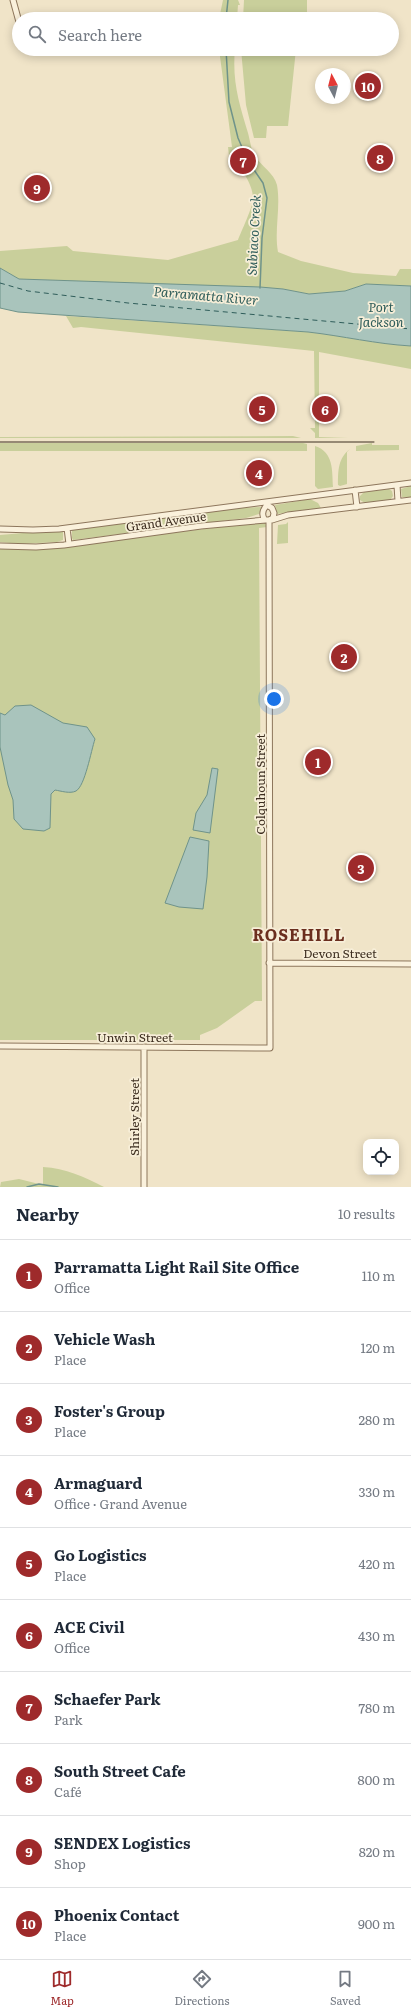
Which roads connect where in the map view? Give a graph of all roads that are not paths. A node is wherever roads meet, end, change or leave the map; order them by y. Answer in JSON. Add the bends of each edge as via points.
{"nodes":[{"id":1,"x":13,"y":0,"type":"edge"},
{"id":2,"x":16,"y":12,"type":"edge"},
{"id":3,"x":411,"y":483,"type":"edge"},
{"id":4,"x":396,"y":485,"type":"junction"},
{"id":5,"x":355,"y":490,"type":"junction"},
{"id":6,"x":308,"y":496,"type":"junction"},
{"id":7,"x":411,"y":500,"type":"edge"},
{"id":8,"x":398,"y":501,"type":"junction"},
{"id":9,"x":267,"y":505,"type":"junction"},
{"id":10,"x":234,"y":506,"type":"junction"},
{"id":11,"x":357,"y":507,"type":"junction"},
{"id":12,"x":269,"y":520,"type":"junction"},
{"id":13,"x":67,"y":528,"type":"junction"},
{"id":14,"x":0,"y":529,"type":"edge"},
{"id":15,"x":69,"y":544,"type":"junction"},
{"id":16,"x":0,"y":546,"type":"edge"},
{"id":17,"x":269,"y":963,"type":"junction"},
{"id":18,"x":411,"y":964,"type":"edge"},
{"id":19,"x":0,"y":1046,"type":"edge"},
{"id":20,"x":144,"y":1047,"type":"junction"},
{"id":21,"x":270,"y":1048,"type":"joint"},
{"id":22,"x":144,"y":1187,"type":"edge"}],
"edges":[{"from":1,"to":2,"type":"street"},
{"from":3,"to":4,"type":"street","name":"Grand Avenue"},
{"from":4,"to":5,"type":"street","name":"Grand Avenue"},
{"from":4,"to":8,"type":"street"},
{"from":5,"to":6,"type":"street","name":"Grand Avenue"},
{"from":5,"to":11,"type":"street"},
{"from":6,"to":9,"type":"street","name":"Grand Avenue"},
{"from":6,"to":10,"type":"street","name":"Grand Avenue"},
{"from":7,"to":8,"type":"street","name":"Grand Avenue"},
{"from":8,"to":11,"type":"street","name":"Grand Avenue"},
{"from":9,"to":10,"type":"street","name":"Grand Avenue"},
{"from":9,"to":12,"type":"street","via":[[274,511]]},
{"from":9,"to":12,"type":"street","via":[[262,514]]},
{"from":10,"to":13,"type":"street","name":"Grand Avenue"},
{"from":11,"to":12,"type":"street","name":"Grand Avenue","via":[[288,514]]},
{"from":12,"to":15,"type":"street","name":"Grand Avenue","via":[[201,526]]},
{"from":12,"to":17,"type":"street","name":"Colquhoun Street"},
{"from":13,"to":14,"type":"street","name":"Grand Avenue"},
{"from":13,"to":15,"type":"street"},
{"from":15,"to":16,"type":"street","name":"Grand Avenue","via":[[36,547]]},
{"from":17,"to":18,"type":"street","name":"Devon Street"},
{"from":17,"to":21,"type":"street","name":"Colquhoun Street"},
{"from":19,"to":20,"type":"street","name":"Unwin Street"},
{"from":20,"to":21,"type":"street","name":"Unwin Street"},
{"from":20,"to":22,"type":"street","name":"Shirley Street"}]}
